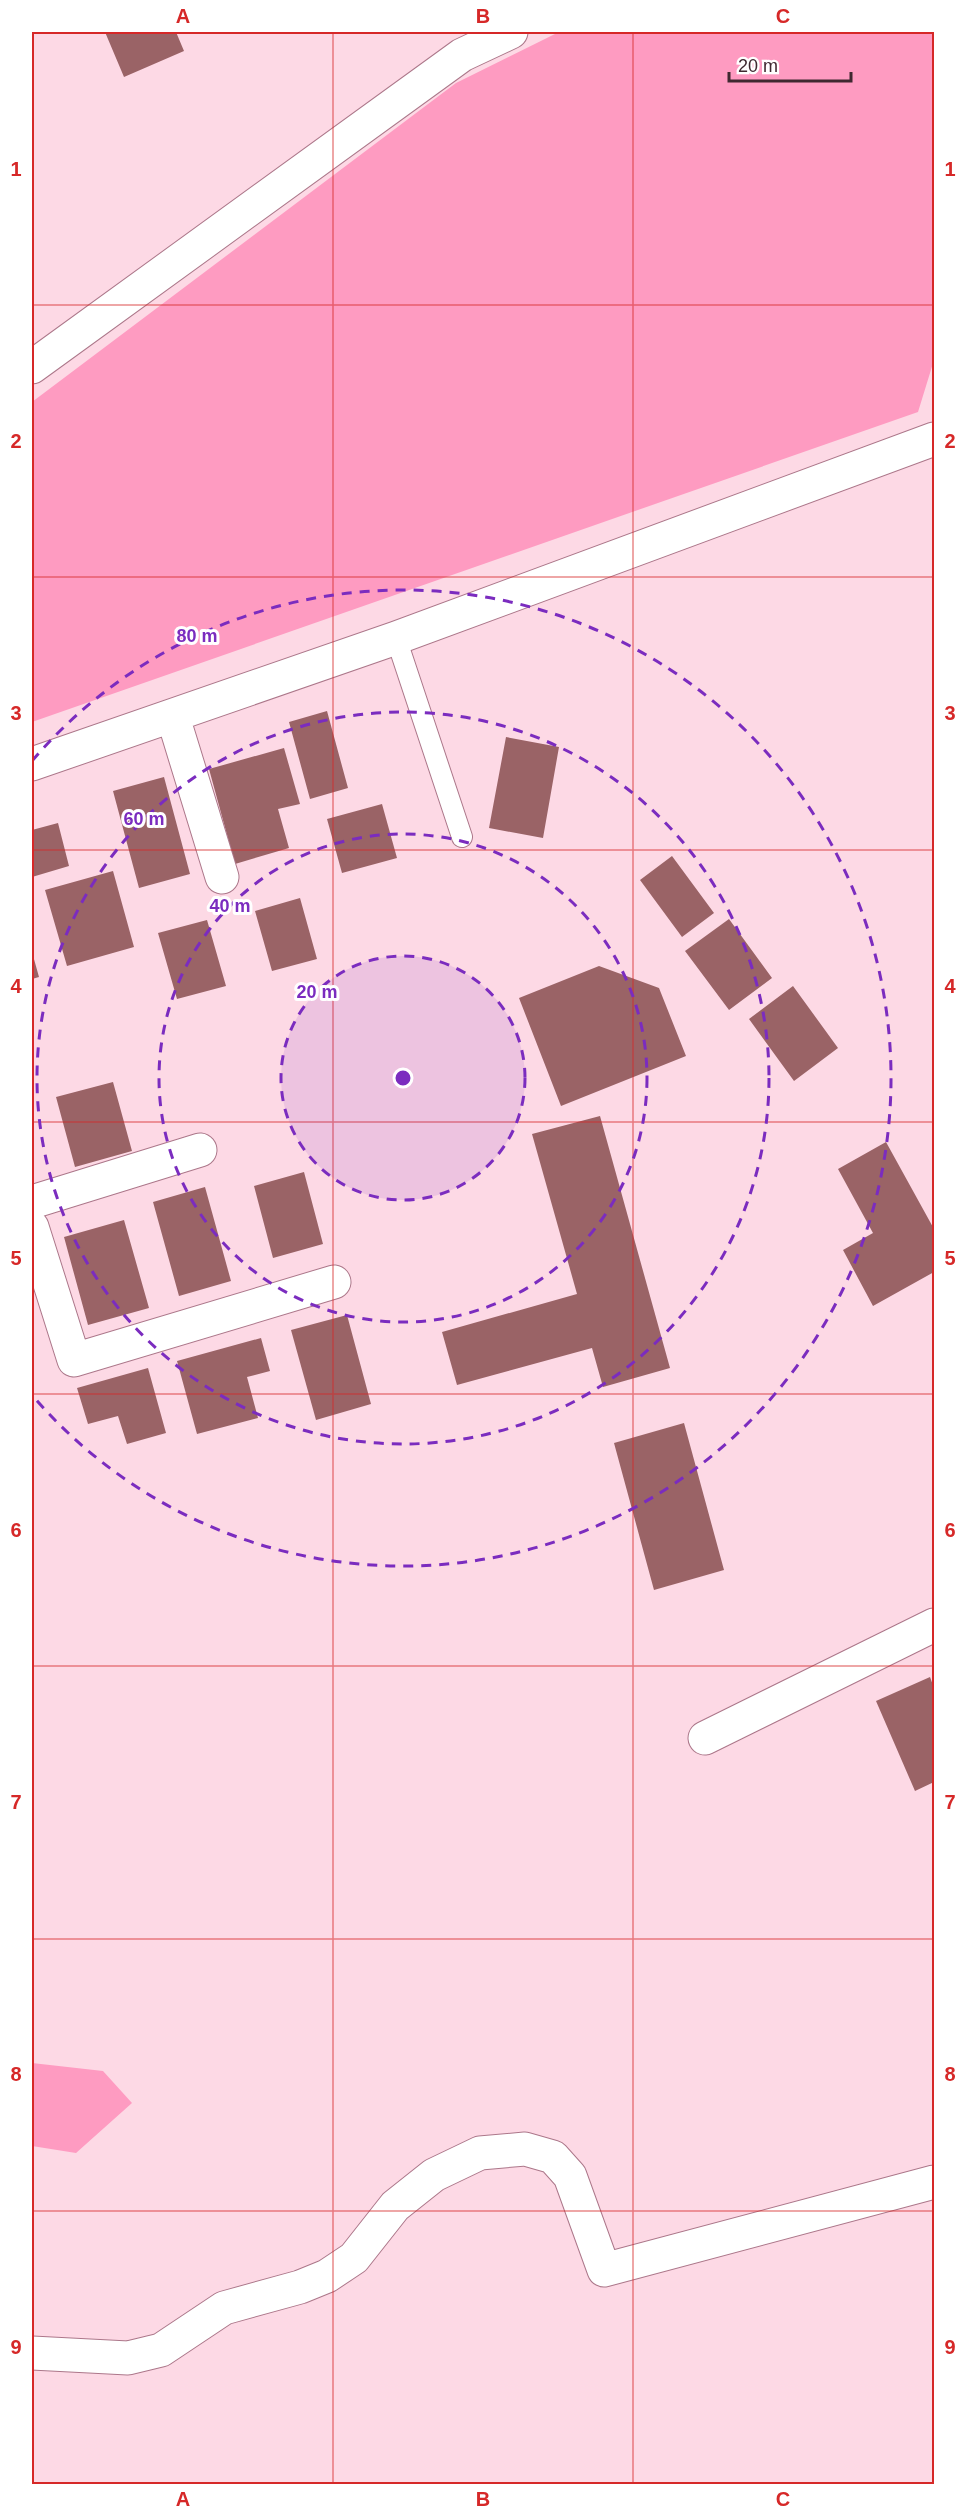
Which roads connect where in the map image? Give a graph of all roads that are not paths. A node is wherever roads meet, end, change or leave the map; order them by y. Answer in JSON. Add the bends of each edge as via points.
{"nodes":[{"id":1,"x":511,"y":32,"type":"edge"},
{"id":2,"x":32,"y":367,"type":"edge"},
{"id":3,"x":934,"y":439,"type":"edge"},
{"id":4,"x":396,"y":638,"type":"junction"},
{"id":5,"x":173,"y":717,"type":"junction"},
{"id":6,"x":32,"y":764,"type":"edge"},
{"id":7,"x":462,"y":837,"type":"dead end"},
{"id":8,"x":222,"y":877,"type":"dead end"},
{"id":9,"x":200,"y":1150,"type":"dead end"},
{"id":10,"x":32,"y":1202,"type":"edge"},
{"id":11,"x":32,"y":1227,"type":"edge"},
{"id":12,"x":333,"y":1282,"type":"dead end"},
{"id":13,"x":934,"y":1624,"type":"edge"},
{"id":14,"x":705,"y":1738,"type":"dead end"},
{"id":15,"x":934,"y":2182,"type":"edge"},
{"id":16,"x":32,"y":2353,"type":"edge"}],
"edges":[{"from":1,"to":2,"type":"street","via":[[462,55]]},
{"from":3,"to":4,"type":"street"},
{"from":4,"to":5,"type":"street"},
{"from":4,"to":7,"type":"lane"},
{"from":5,"to":6,"type":"street"},
{"from":5,"to":8,"type":"street"},
{"from":9,"to":10,"type":"street"},
{"from":11,"to":12,"type":"street","via":[[75,1360]]},
{"from":13,"to":14,"type":"street"},
{"from":15,"to":16,"type":"street","via":[[604,2270],[570,2176],[553,2157],[525,2149],[480,2153],[434,2175],[395,2206],[354,2258],[327,2276],[224,2308],[161,2350],[128,2358]]}]}
